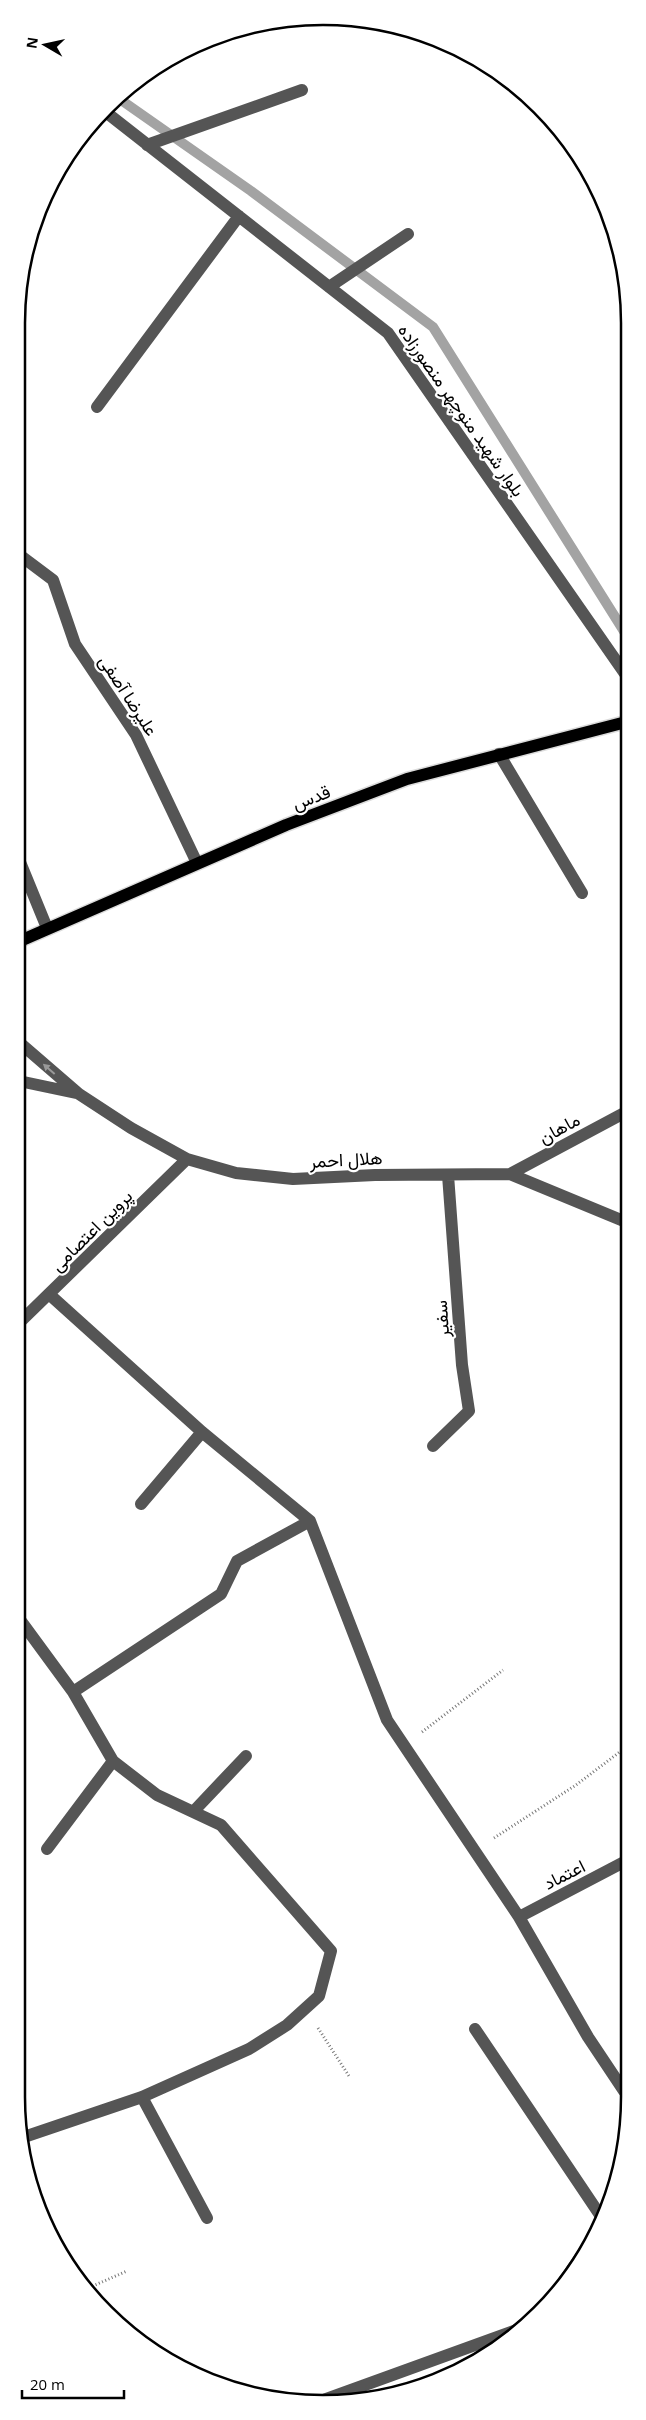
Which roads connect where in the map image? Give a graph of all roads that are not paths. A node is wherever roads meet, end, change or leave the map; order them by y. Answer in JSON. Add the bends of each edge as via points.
{"nodes":[{"id":1,"x":302,"y":90,"type":"dead end"},
{"id":2,"x":110,"y":115,"type":"edge"},
{"id":3,"x":152,"y":142,"type":"junction"},
{"id":4,"x":239,"y":216,"type":"junction"},
{"id":5,"x":408,"y":234,"type":"dead end"},
{"id":6,"x":329,"y":286,"type":"junction"},
{"id":7,"x":97,"y":407,"type":"dead end"},
{"id":8,"x":25,"y":559,"type":"edge"},
{"id":9,"x":621,"y":669,"type":"edge"},
{"id":10,"x":621,"y":723,"type":"edge"},
{"id":11,"x":499,"y":754,"type":"junction"},
{"id":12,"x":197,"y":863,"type":"junction"},
{"id":13,"x":25,"y":874,"type":"edge"},
{"id":14,"x":582,"y":892,"type":"dead end"},
{"id":15,"x":47,"y":928,"type":"junction"},
{"id":16,"x":25,"y":939,"type":"edge"},
{"id":17,"x":25,"y":1047,"type":"edge"},
{"id":18,"x":25,"y":1082,"type":"edge"},
{"id":19,"x":79,"y":1094,"type":"junction"},
{"id":20,"x":621,"y":1115,"type":"edge"},
{"id":21,"x":187,"y":1159,"type":"junction"},
{"id":22,"x":448,"y":1174,"type":"junction"},
{"id":23,"x":510,"y":1174,"type":"junction"},
{"id":24,"x":621,"y":1220,"type":"edge"},
{"id":25,"x":50,"y":1295,"type":"junction"},
{"id":26,"x":25,"y":1318,"type":"edge"},
{"id":27,"x":202,"y":1432,"type":"junction"},
{"id":28,"x":433,"y":1446,"type":"dead end"},
{"id":29,"x":141,"y":1504,"type":"dead end"},
{"id":30,"x":310,"y":1521,"type":"junction"},
{"id":31,"x":25,"y":1627,"type":"edge"},
{"id":32,"x":73,"y":1692,"type":"junction"},
{"id":33,"x":246,"y":1756,"type":"dead end"},
{"id":34,"x":114,"y":1761,"type":"junction"},
{"id":35,"x":193,"y":1812,"type":"junction"},
{"id":36,"x":47,"y":1849,"type":"dead end"},
{"id":37,"x":621,"y":1864,"type":"edge"},
{"id":38,"x":519,"y":1916,"type":"junction"},
{"id":39,"x":474,"y":2029,"type":"dead end"},
{"id":40,"x":621,"y":2086,"type":"edge"},
{"id":41,"x":142,"y":2096,"type":"junction"},
{"id":42,"x":28,"y":2136,"type":"edge"},
{"id":43,"x":598,"y":2212,"type":"edge"},
{"id":44,"x":207,"y":2218,"type":"dead end"},
{"id":45,"x":501,"y":2336,"type":"edge"},
{"id":46,"x":340,"y":2394,"type":"edge"}],
"edges":[{"from":1,"to":3,"type":"street"},
{"from":2,"to":3,"type":"street","name":"بلوار شهید منوچهر منصورزاده"},
{"from":3,"to":4,"type":"street","name":"بلوار شهید منوچهر منصورزاده"},
{"from":4,"to":6,"type":"street","name":"بلوار شهید منوچهر منصورزاده"},
{"from":4,"to":7,"type":"street"},
{"from":5,"to":6,"type":"street"},
{"from":6,"to":9,"type":"street","name":"بلوار شهید منوچهر منصورزاده","via":[[388,333]]},
{"from":8,"to":12,"type":"street","name":"علیرضا آصفی","via":[[53,580],[75,644],[136,735]]},
{"from":10,"to":11,"type":"main road","name":"قدس"},
{"from":11,"to":12,"type":"main road","name":"قدس","via":[[407,779]]},
{"from":11,"to":14,"type":"street"},
{"from":12,"to":15,"type":"main road","name":"قدس"},
{"from":13,"to":15,"type":"street"},
{"from":15,"to":16,"type":"main road","name":"قدس"},
{"from":19,"to":17,"type":"street","one_way":true},
{"from":18,"to":19,"type":"street"},
{"from":19,"to":21,"type":"street","name":"هلال احمر"},
{"from":20,"to":23,"type":"street","name":"ماهان"},
{"from":21,"to":22,"type":"street","name":"هلال احمر","via":[[236,1173],[294,1179]]},
{"from":21,"to":25,"type":"street","name":"پروین اعتصامی"},
{"from":22,"to":23,"type":"street","name":"هلال احمر"},
{"from":22,"to":28,"type":"street","name":"سفیر","via":[[462,1365],[469,1411]]},
{"from":23,"to":24,"type":"street","name":"هلال احمر"},
{"from":25,"to":26,"type":"street","name":"پروین اعتصامی"},
{"from":25,"to":27,"type":"street"},
{"from":27,"to":29,"type":"street"},
{"from":27,"to":30,"type":"street"},
{"from":30,"to":32,"type":"street","via":[[237,1561],[222,1594]]},
{"from":30,"to":38,"type":"street","via":[[387,1720]]},
{"from":31,"to":32,"type":"street"},
{"from":32,"to":34,"type":"street"},
{"from":33,"to":35,"type":"street"},
{"from":34,"to":35,"type":"street","via":[[157,1795]]},
{"from":34,"to":36,"type":"street"},
{"from":35,"to":41,"type":"street","via":[[220,1824],[331,1951],[319,1996],[287,2025],[249,2049]]},
{"from":37,"to":38,"type":"street","name":"اعتماد"},
{"from":38,"to":40,"type":"street","via":[[588,2037]]},
{"from":39,"to":43,"type":"street"},
{"from":41,"to":42,"type":"street"},
{"from":41,"to":44,"type":"street"},
{"from":45,"to":46,"type":"street"}]}
